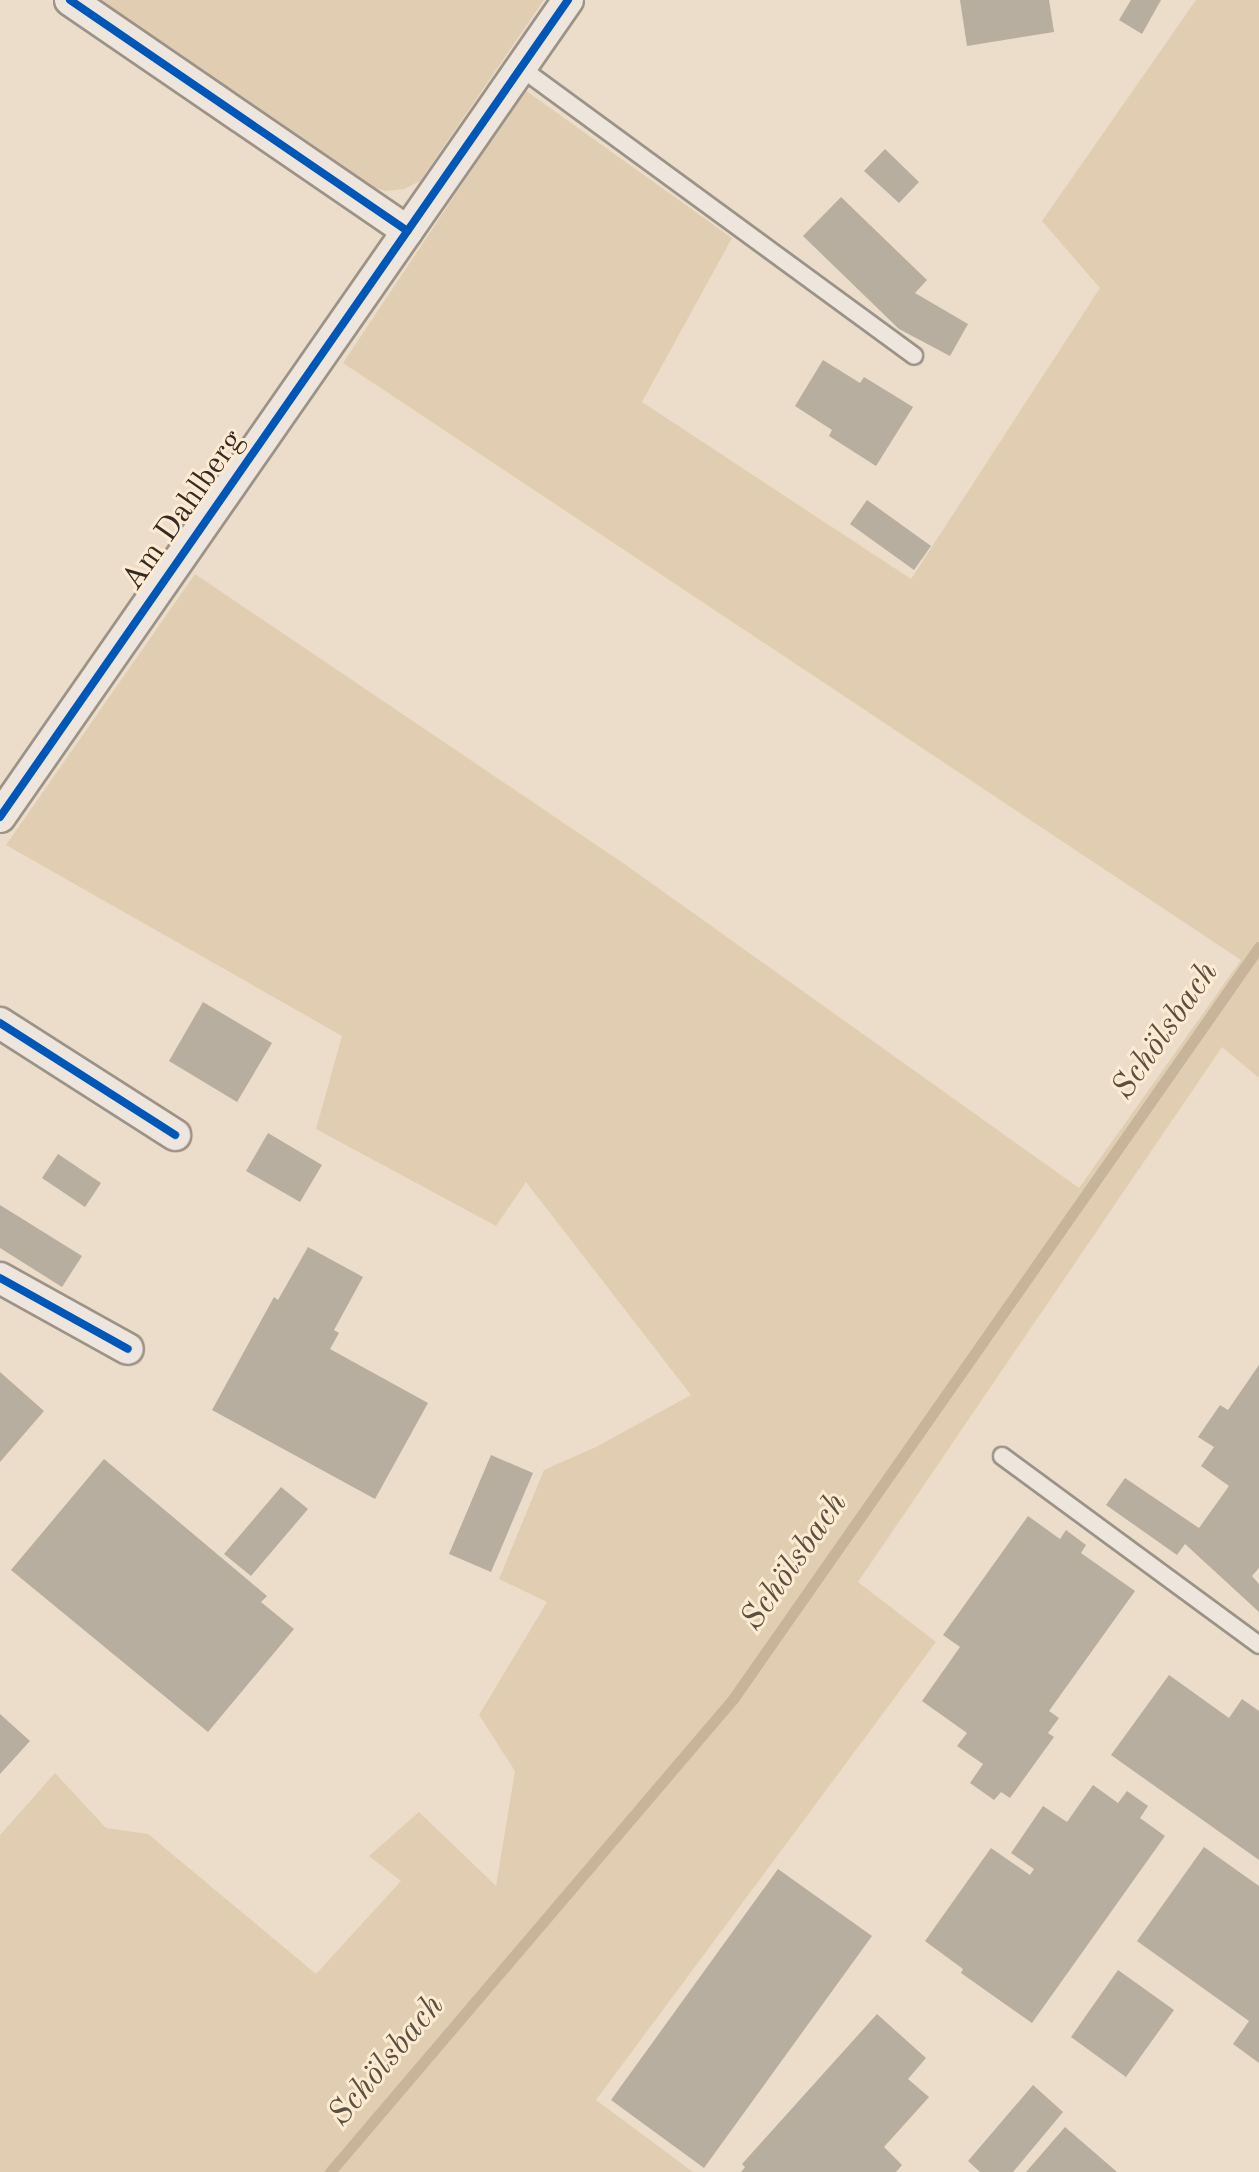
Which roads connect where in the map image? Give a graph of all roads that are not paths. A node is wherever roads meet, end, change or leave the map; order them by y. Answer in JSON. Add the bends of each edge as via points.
{"nodes":[{"id":1,"x":70,"y":0,"type":"edge"},
{"id":2,"x":568,"y":0,"type":"edge"},
{"id":3,"x":521,"y":68,"type":"junction"},
{"id":4,"x":407,"y":231,"type":"junction"},
{"id":5,"x":914,"y":356,"type":"dead end"},
{"id":6,"x":0,"y":817,"type":"edge"},
{"id":7,"x":0,"y":1023,"type":"edge"},
{"id":8,"x":175,"y":1135,"type":"dead end"},
{"id":9,"x":0,"y":1278,"type":"edge"},
{"id":10,"x":128,"y":1349,"type":"dead end"},
{"id":11,"x":1002,"y":1456,"type":"dead end"},
{"id":12,"x":1259,"y":1645,"type":"edge"}],
"edges":[{"from":1,"to":4,"type":"street"},
{"from":2,"to":3,"type":"street","name":"Am Dahlberg"},
{"from":3,"to":4,"type":"street","name":"Am Dahlberg"},
{"from":3,"to":5,"type":"lane"},
{"from":4,"to":6,"type":"street","name":"Am Dahlberg"},
{"from":7,"to":8,"type":"street"},
{"from":9,"to":10,"type":"street"},
{"from":11,"to":12,"type":"lane"}]}
